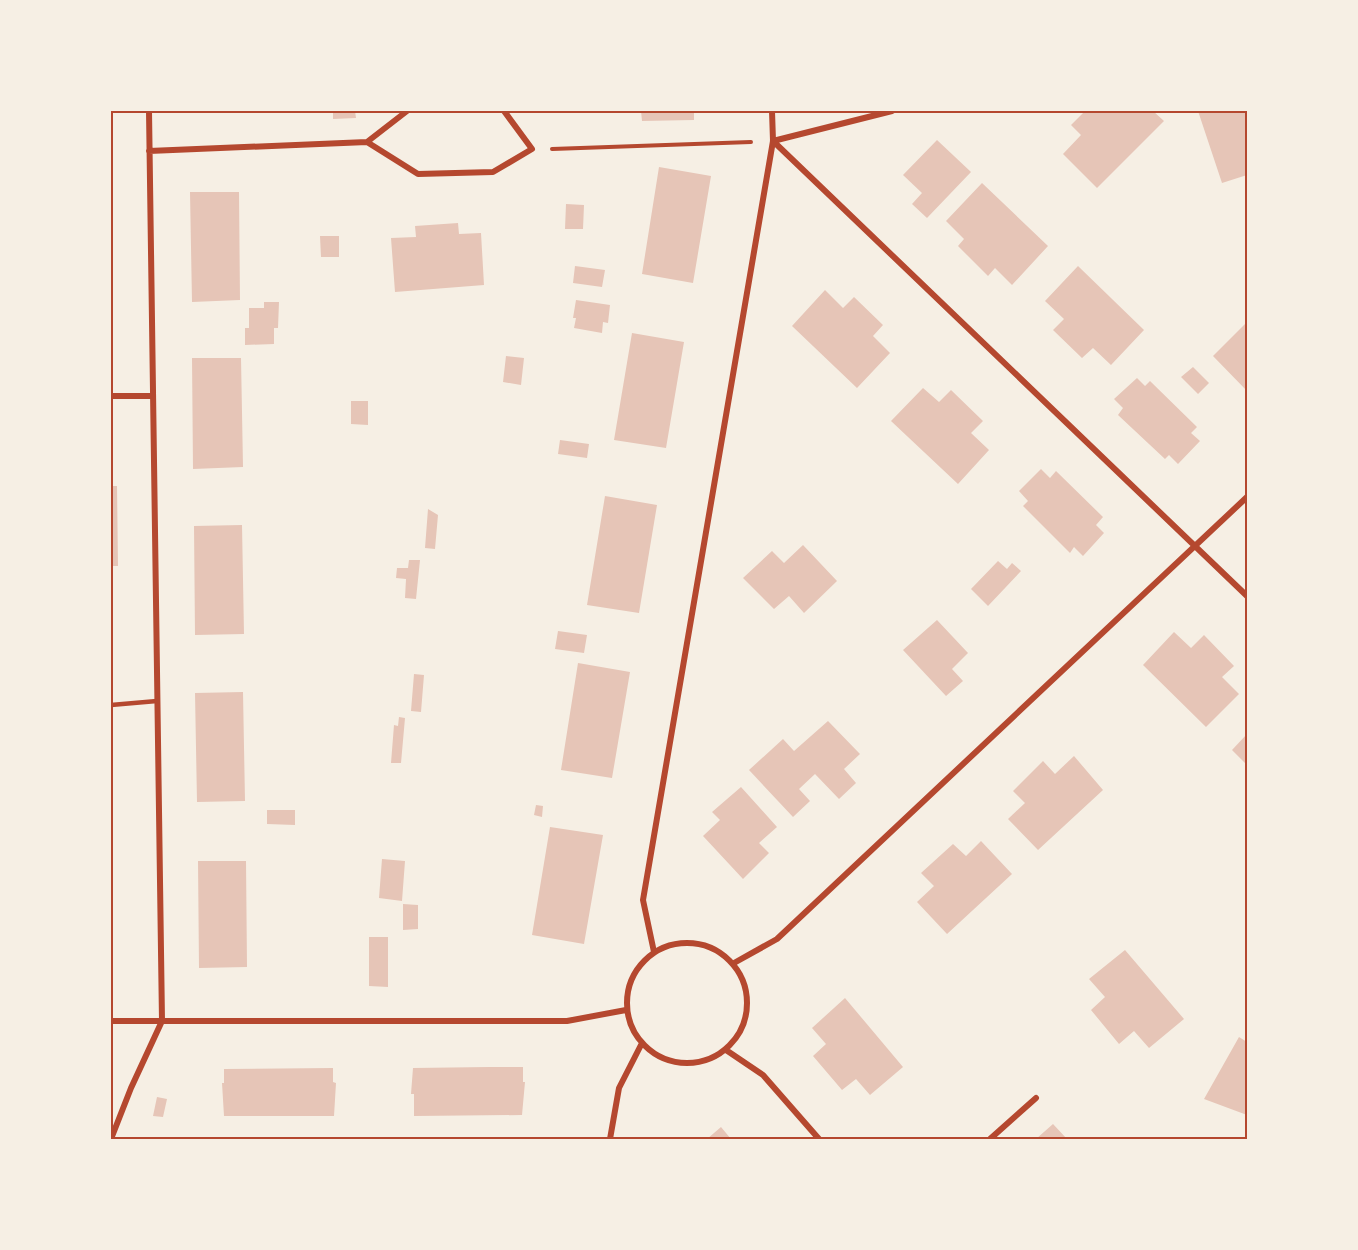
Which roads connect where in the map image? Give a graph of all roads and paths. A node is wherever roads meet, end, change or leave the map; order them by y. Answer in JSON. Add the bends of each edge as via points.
{"nodes":[{"id":1,"x":149,"y":111,"type":"edge"},
{"id":2,"x":407,"y":111,"type":"edge"},
{"id":3,"x":504,"y":111,"type":"edge"},
{"id":4,"x":772,"y":111,"type":"edge"},
{"id":5,"x":892,"y":111,"type":"edge"},
{"id":6,"x":773,"y":141,"type":"junction"},
{"id":7,"x":367,"y":142,"type":"junction"},
{"id":8,"x":532,"y":150,"type":"junction"},
{"id":9,"x":149,"y":151,"type":"junction"},
{"id":10,"x":111,"y":396,"type":"edge"},
{"id":11,"x":153,"y":396,"type":"junction"},
{"id":12,"x":1247,"y":496,"type":"edge"},
{"id":13,"x":1195,"y":546,"type":"junction"},
{"id":14,"x":1247,"y":596,"type":"edge"},
{"id":15,"x":157,"y":702,"type":"junction"},
{"id":16,"x":111,"y":705,"type":"edge"},
{"id":17,"x":654,"y":952,"type":"junction"},
{"id":18,"x":734,"y":963,"type":"junction"},
{"id":19,"x":626,"y":1010,"type":"junction"},
{"id":20,"x":111,"y":1020,"type":"edge"},
{"id":21,"x":162,"y":1021,"type":"junction"},
{"id":22,"x":642,"y":1043,"type":"junction"},
{"id":23,"x":726,"y":1050,"type":"junction"},
{"id":24,"x":1036,"y":1098,"type":"dead end"},
{"id":25,"x":111,"y":1139,"type":"edge"},
{"id":26,"x":610,"y":1139,"type":"edge"},
{"id":27,"x":819,"y":1139,"type":"edge"},
{"id":28,"x":990,"y":1139,"type":"edge"}],
"edges":[{"from":1,"to":9,"type":"street"},
{"from":2,"to":7,"type":"street"},
{"from":3,"to":8,"type":"street"},
{"from":4,"to":6,"type":"street"},
{"from":5,"to":6,"type":"street"},
{"from":6,"to":8,"type":"path"},
{"from":6,"to":13,"type":"street"},
{"from":6,"to":17,"type":"street","via":[[643,900]]},
{"from":7,"to":8,"type":"street","via":[[418,174],[494,172]]},
{"from":7,"to":9,"type":"street"},
{"from":9,"to":11,"type":"street"},
{"from":10,"to":11,"type":"street"},
{"from":11,"to":15,"type":"street"},
{"from":12,"to":13,"type":"street"},
{"from":13,"to":14,"type":"street"},
{"from":13,"to":18,"type":"street","via":[[777,939]]},
{"from":15,"to":16,"type":"lane"},
{"from":15,"to":21,"type":"street"},
{"from":17,"to":18,"type":"street","via":[[669,944],[687,942],[705,945]]},
{"from":17,"to":19,"type":"street","via":[[632,977]]},
{"from":18,"to":23,"type":"street","via":[[748,999],[746,1018]]},
{"from":19,"to":21,"type":"street","via":[[567,1021]]},
{"from":19,"to":22,"type":"street","via":[[631,1028]]},
{"from":20,"to":21,"type":"street"},
{"from":21,"to":25,"type":"street"},
{"from":22,"to":23,"type":"street","via":[[656,1055],[692,1064]]},
{"from":22,"to":26,"type":"street","via":[[619,1088]]},
{"from":23,"to":27,"type":"street","via":[[763,1075]]},
{"from":24,"to":28,"type":"street"}]}
